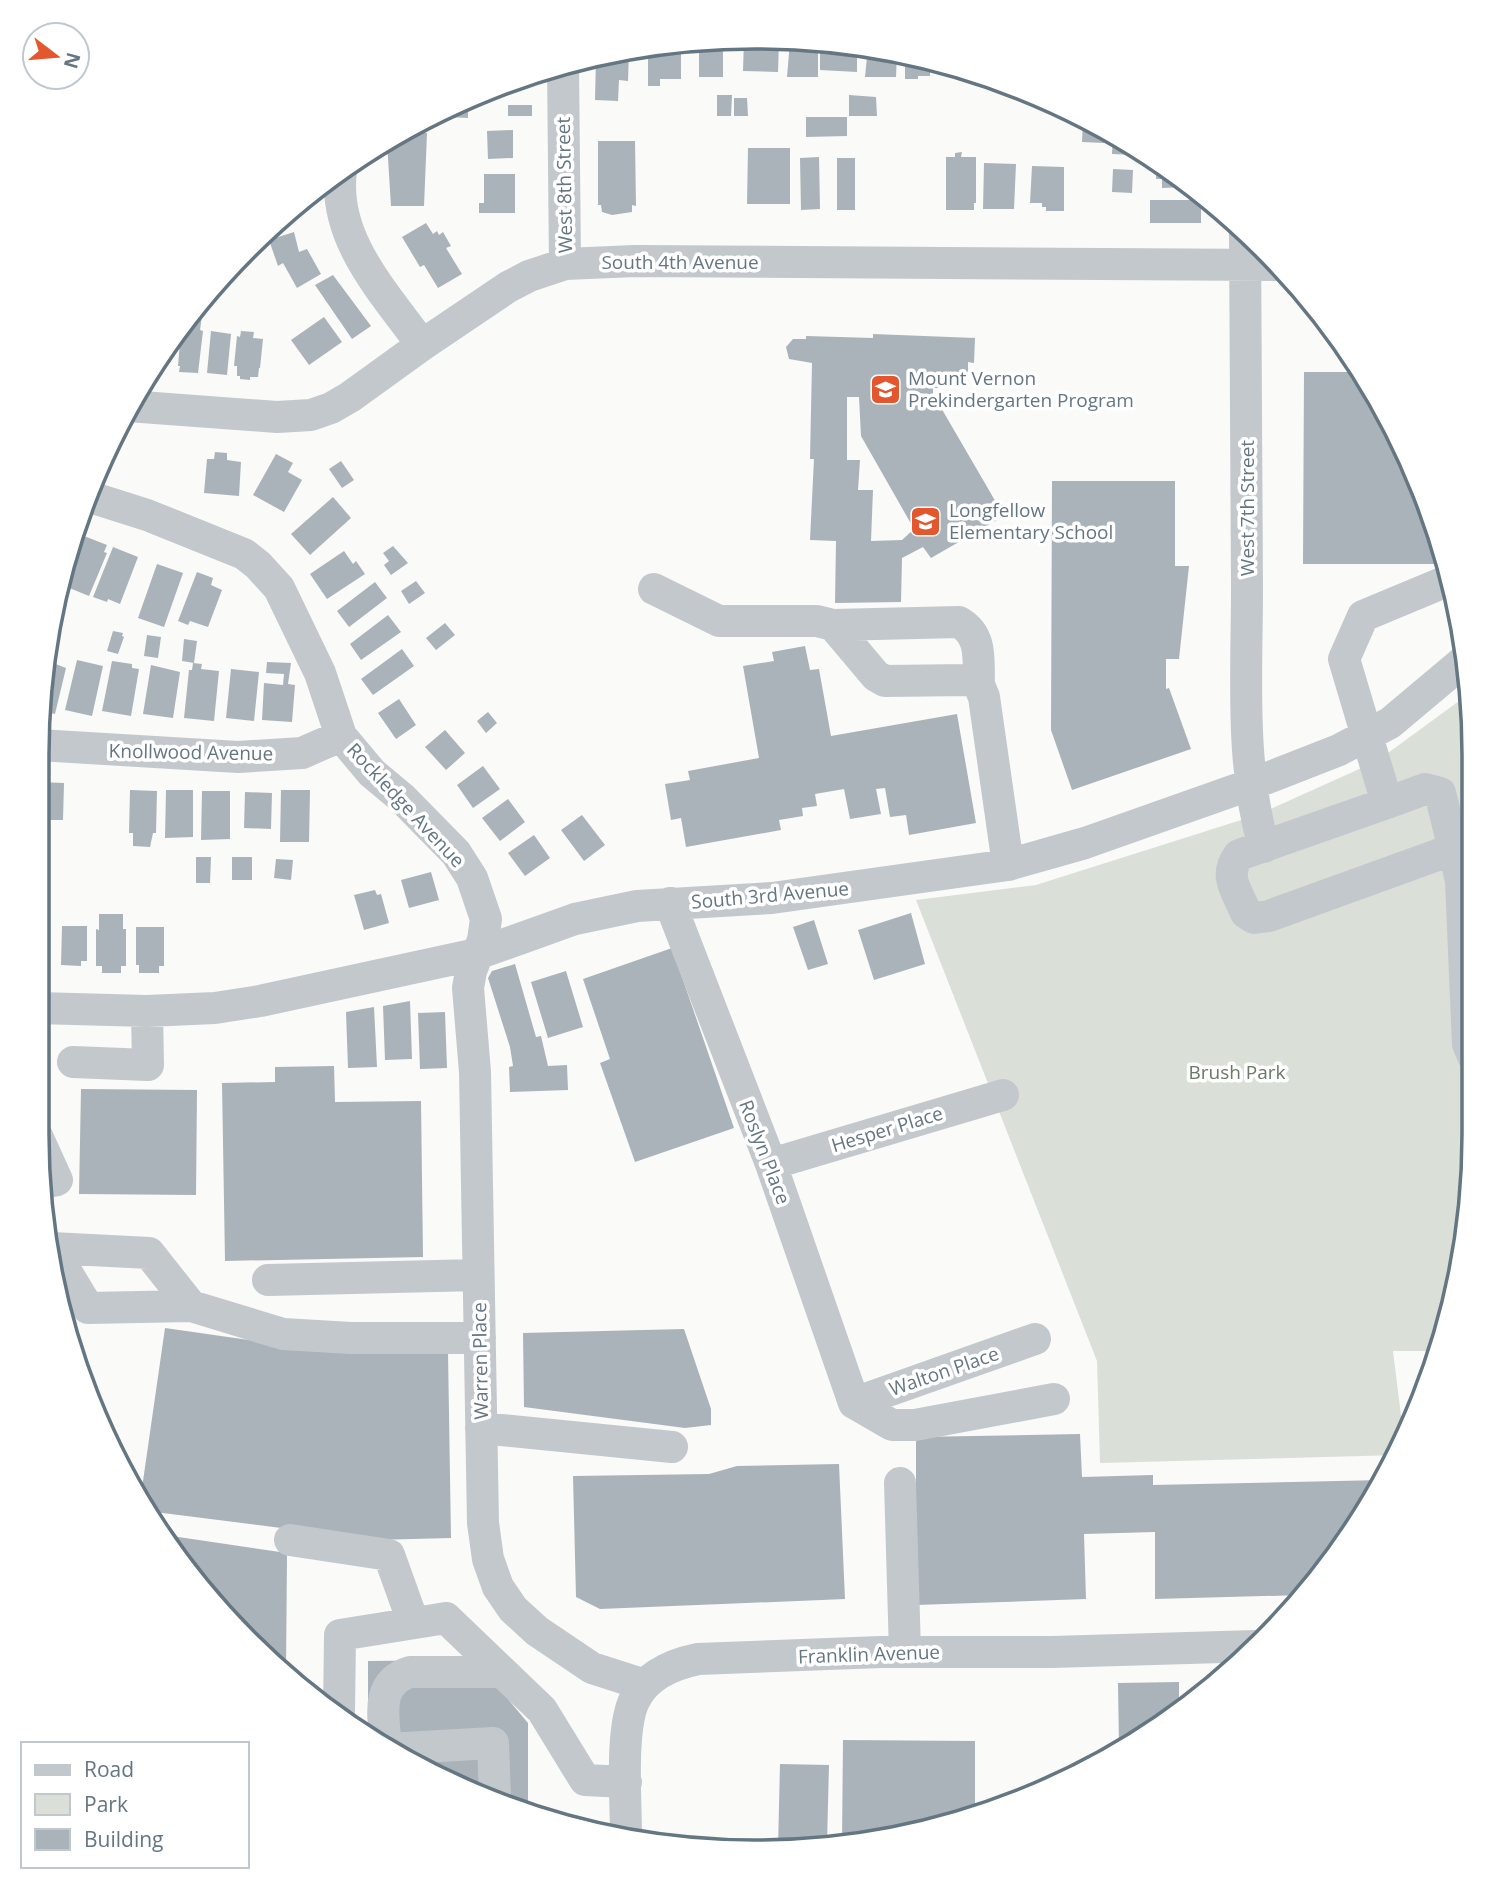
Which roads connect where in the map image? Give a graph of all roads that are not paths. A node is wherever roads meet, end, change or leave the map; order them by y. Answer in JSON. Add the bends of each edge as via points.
{"nodes":[{"id":1,"x":563,"y":76,"type":"edge"},
{"id":2,"x":342,"y":183,"type":"edge"},
{"id":3,"x":1245,"y":247,"type":"edge"},
{"id":4,"x":565,"y":264,"type":"junction"},
{"id":5,"x":1264,"y":265,"type":"edge"},
{"id":6,"x":1245,"y":266,"type":"junction"},
{"id":7,"x":422,"y":345,"type":"junction"},
{"id":8,"x":141,"y":407,"type":"edge"},
{"id":9,"x":97,"y":499,"type":"edge"},
{"id":10,"x":1440,"y":584,"type":"edge"},
{"id":11,"x":654,"y":589,"type":"dead end"},
{"id":12,"x":833,"y":625,"type":"junction"},
{"id":13,"x":1456,"y":667,"type":"edge"},
{"id":14,"x":979,"y":685,"type":"junction"},
{"id":15,"x":1367,"y":735,"type":"junction"},
{"id":16,"x":341,"y":736,"type":"junction"},
{"id":17,"x":49,"y":746,"type":"edge"},
{"id":18,"x":1252,"y":784,"type":"junction"},
{"id":19,"x":1387,"y":803,"type":"junction"},
{"id":20,"x":1264,"y":846,"type":"junction"},
{"id":21,"x":1454,"y":849,"type":"junction"},
{"id":22,"x":1008,"y":865,"type":"junction"},
{"id":23,"x":670,"y":904,"type":"junction"},
{"id":24,"x":1462,"y":904,"type":"edge"},
{"id":25,"x":477,"y":954,"type":"junction"},
{"id":26,"x":49,"y":1008,"type":"edge"},
{"id":27,"x":147,"y":1011,"type":"junction"},
{"id":28,"x":73,"y":1062,"type":"dead end"},
{"id":29,"x":1003,"y":1095,"type":"dead end"},
{"id":30,"x":771,"y":1164,"type":"junction"},
{"id":31,"x":50,"y":1165,"type":"edge"},
{"id":32,"x":51,"y":1181,"type":"edge"},
{"id":33,"x":478,"y":1275,"type":"junction"},
{"id":34,"x":268,"y":1280,"type":"dead end"},
{"id":35,"x":191,"y":1306,"type":"dead end"},
{"id":36,"x":480,"y":1338,"type":"junction"},
{"id":37,"x":1035,"y":1339,"type":"dead end"},
{"id":38,"x":1054,"y":1399,"type":"dead end"},
{"id":39,"x":854,"y":1403,"type":"junction"},
{"id":40,"x":481,"y":1428,"type":"junction"},
{"id":41,"x":672,"y":1447,"type":"dead end"},
{"id":42,"x":900,"y":1483,"type":"dead end"},
{"id":43,"x":290,"y":1540,"type":"dead end"},
{"id":44,"x":413,"y":1622,"type":"junction"},
{"id":45,"x":1241,"y":1646,"type":"edge"},
{"id":46,"x":905,"y":1652,"type":"junction"},
{"id":47,"x":502,"y":1672,"type":"junction"},
{"id":48,"x":645,"y":1685,"type":"junction"},
{"id":49,"x":339,"y":1704,"type":"edge"},
{"id":50,"x":399,"y":1743,"type":"edge"},
{"id":51,"x":413,"y":1751,"type":"edge"},
{"id":52,"x":625,"y":1782,"type":"junction"},
{"id":53,"x":495,"y":1790,"type":"edge"},
{"id":54,"x":626,"y":1827,"type":"edge"}],
"edges":[{"from":1,"to":4,"type":"street","name":"West 8th Street"},
{"from":2,"to":7,"type":"street","via":[[348,232],[365,265]]},
{"from":3,"to":6,"type":"street","name":"West 7th Street"},
{"from":4,"to":6,"type":"street","name":"South 4th Avenue"},
{"from":4,"to":7,"type":"street","name":"South 4th Avenue","via":[[508,287]]},
{"from":5,"to":6,"type":"street","name":"South 4th Avenue"},
{"from":6,"to":18,"type":"street","name":"West 7th Street","via":[[1247,709]]},
{"from":7,"to":8,"type":"street","name":"South 4th Avenue","via":[[350,397],[310,415],[276,417]]},
{"from":9,"to":16,"type":"street","name":"Rockledge Avenue","via":[[244,554],[258,565],[279,589],[320,673]]},
{"from":10,"to":15,"type":"street","via":[[1363,616],[1344,659]]},
{"from":11,"to":12,"type":"street","via":[[719,621]]},
{"from":12,"to":14,"type":"street","via":[[885,681],[969,680]]},
{"from":12,"to":14,"type":"street","via":[[959,622],[970,629],[976,641]]},
{"from":13,"to":15,"type":"street","name":"South 3rd Avenue","via":[[1390,723]]},
{"from":14,"to":22,"type":"street"},
{"from":15,"to":18,"type":"street","name":"South 3rd Avenue"},
{"from":15,"to":19,"type":"street"},
{"from":16,"to":17,"type":"street","name":"Knollwood Avenue","via":[[302,753],[238,757]]},
{"from":16,"to":25,"type":"street","name":"Rockledge Avenue","via":[[372,773],[456,853],[472,878],[486,919]]},
{"from":18,"to":20,"type":"street","name":"West 7th Street","via":[[1254,813]]},
{"from":18,"to":22,"type":"street","name":"South 3rd Avenue"},
{"from":19,"to":20,"type":"street"},
{"from":19,"to":21,"type":"street","via":[[1425,789],[1440,793]]},
{"from":20,"to":21,"type":"street","via":[[1239,855],[1231,866],[1246,914],[1254,918]]},
{"from":21,"to":24,"type":"street"},
{"from":22,"to":23,"type":"street","name":"South 3rd Avenue","via":[[772,898]]},
{"from":23,"to":25,"type":"street","name":"South 3rd Avenue","via":[[575,919]]},
{"from":23,"to":30,"type":"street","name":"Roslyn Place"},
{"from":25,"to":27,"type":"street","name":"South 3rd Avenue","via":[[260,1001]]},
{"from":25,"to":33,"type":"street","name":"Warren Place","via":[[468,988],[475,1073]]},
{"from":26,"to":27,"type":"street","name":"South 3rd Avenue"},
{"from":27,"to":28,"type":"street","via":[[148,1065]]},
{"from":29,"to":30,"type":"street","name":"Hesper Place"},
{"from":30,"to":39,"type":"street","name":"Roslyn Place"},
{"from":31,"to":32,"type":"street","via":[[57,1180]]},
{"from":33,"to":34,"type":"street"},
{"from":33,"to":36,"type":"street","name":"Warren Place"},
{"from":35,"to":36,"type":"street","via":[[283,1334]]},
{"from":36,"to":40,"type":"street","name":"Warren Place"},
{"from":37,"to":39,"type":"street","name":"Walton Place"},
{"from":38,"to":39,"type":"street","via":[[915,1425],[892,1425]]},
{"from":40,"to":41,"type":"street"},
{"from":40,"to":48,"type":"street","name":"Warren Place","via":[[483,1523],[498,1587],[513,1609],[562,1648],[592,1668]]},
{"from":42,"to":46,"type":"street"},
{"from":43,"to":44,"type":"street","via":[[389,1555]]},
{"from":44,"to":47,"type":"street","via":[[446,1618]]},
{"from":44,"to":49,"type":"street","via":[[340,1635]]},
{"from":45,"to":46,"type":"street","name":"Franklin Avenue"},
{"from":46,"to":48,"type":"street","name":"Franklin Avenue","via":[[698,1659],[673,1664]]},
{"from":47,"to":50,"type":"street","via":[[410,1672],[397,1676],[383,1700]]},
{"from":47,"to":52,"type":"street","via":[[542,1710],[585,1780]]},
{"from":48,"to":52,"type":"street","name":"Franklin Avenue","via":[[629,1716]]},
{"from":51,"to":53,"type":"street","via":[[494,1743]]},
{"from":52,"to":54,"type":"street","name":"Franklin Avenue"}]}
